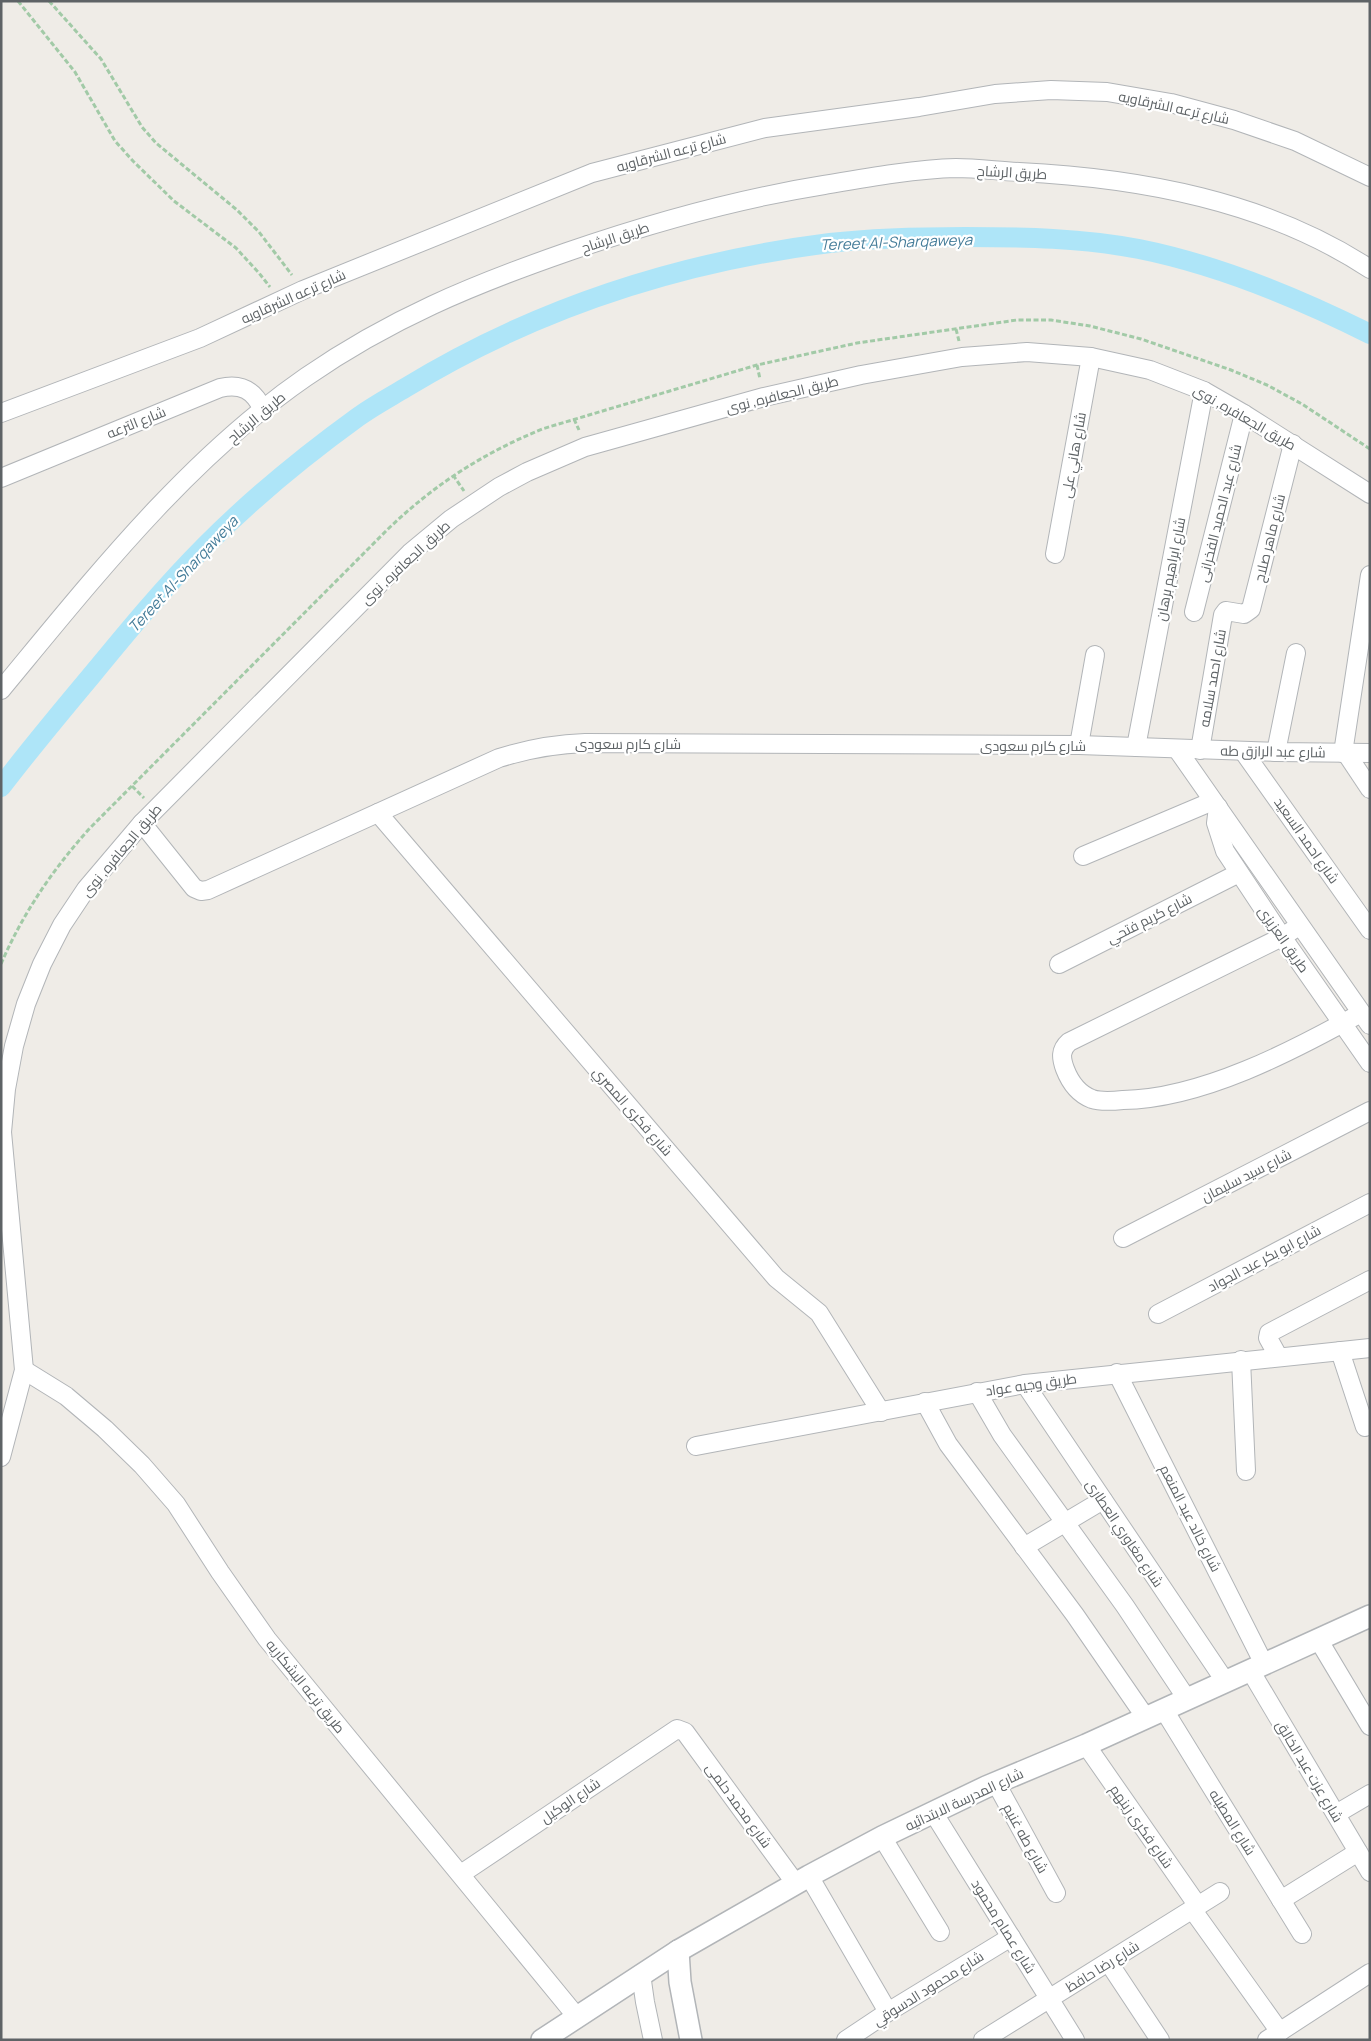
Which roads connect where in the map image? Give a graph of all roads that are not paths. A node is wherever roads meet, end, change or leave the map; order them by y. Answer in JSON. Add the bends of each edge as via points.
{"nodes":[{"id":1,"x":1370,"y":177,"type":"edge"},
{"id":2,"x":1370,"y":268,"type":"edge"},
{"id":3,"x":1091,"y":357,"type":"junction"},
{"id":4,"x":1204,"y":391,"type":"junction"},
{"id":5,"x":262,"y":410,"type":"junction"},
{"id":6,"x":1,"y":413,"type":"edge"},
{"id":7,"x":1244,"y":414,"type":"junction"},
{"id":8,"x":1293,"y":444,"type":"junction"},
{"id":9,"x":1,"y":478,"type":"edge"},
{"id":10,"x":1370,"y":494,"type":"edge"},
{"id":11,"x":1055,"y":554,"type":"dead end"},
{"id":12,"x":1370,"y":575,"type":"edge"},
{"id":13,"x":1229,"y":611,"type":"joint"},
{"id":14,"x":1194,"y":612,"type":"dead end"},
{"id":15,"x":1296,"y":653,"type":"dead end"},
{"id":16,"x":1095,"y":655,"type":"dead end"},
{"id":17,"x":1,"y":690,"type":"edge"},
{"id":18,"x":1079,"y":745,"type":"junction"},
{"id":19,"x":1136,"y":747,"type":"junction"},
{"id":20,"x":1177,"y":749,"type":"junction"},
{"id":21,"x":1200,"y":750,"type":"junction"},
{"id":22,"x":1243,"y":751,"type":"junction"},
{"id":23,"x":1276,"y":752,"type":"junction"},
{"id":24,"x":1345,"y":753,"type":"junction"},
{"id":25,"x":1370,"y":753,"type":"edge"},
{"id":26,"x":1370,"y":789,"type":"edge"},
{"id":27,"x":1215,"y":804,"type":"junction"},
{"id":28,"x":378,"y":813,"type":"junction"},
{"id":29,"x":142,"y":822,"type":"junction"},
{"id":30,"x":1083,"y":856,"type":"dead end"},
{"id":31,"x":1239,"y":873,"type":"junction"},
{"id":32,"x":1299,"y":926,"type":"junction"},
{"id":33,"x":1370,"y":930,"type":"edge"},
{"id":34,"x":1282,"y":937,"type":"junction"},
{"id":35,"x":1059,"y":964,"type":"dead end"},
{"id":36,"x":1365,"y":1019,"type":"edge"},
{"id":37,"x":1342,"y":1023,"type":"junction"},
{"id":38,"x":1370,"y":1063,"type":"edge"},
{"id":39,"x":1370,"y":1111,"type":"edge"},
{"id":40,"x":1370,"y":1203,"type":"edge"},
{"id":41,"x":1123,"y":1238,"type":"dead end"},
{"id":42,"x":1370,"y":1280,"type":"edge"},
{"id":43,"x":1158,"y":1314,"type":"dead end"},
{"id":44,"x":1370,"y":1348,"type":"edge"},
{"id":45,"x":1340,"y":1351,"type":"junction"},
{"id":46,"x":1278,"y":1356,"type":"junction"},
{"id":47,"x":1241,"y":1360,"type":"junction"},
{"id":48,"x":24,"y":1370,"type":"junction"},
{"id":49,"x":1118,"y":1373,"type":"junction"},
{"id":50,"x":1025,"y":1384,"type":"junction"},
{"id":51,"x":977,"y":1392,"type":"junction"},
{"id":52,"x":925,"y":1402,"type":"junction"},
{"id":53,"x":882,"y":1412,"type":"junction"},
{"id":54,"x":1364,"y":1427,"type":"dead end"},
{"id":55,"x":696,"y":1446,"type":"dead end"},
{"id":56,"x":1,"y":1457,"type":"edge"},
{"id":57,"x":1246,"y":1471,"type":"dead end"},
{"id":58,"x":1103,"y":1500,"type":"junction"},
{"id":59,"x":1065,"y":1523,"type":"junction"},
{"id":60,"x":1024,"y":1547,"type":"junction"},
{"id":61,"x":1370,"y":1616,"type":"edge"},
{"id":62,"x":1318,"y":1639,"type":"junction"},
{"id":63,"x":1257,"y":1667,"type":"junction"},
{"id":64,"x":1225,"y":1682,"type":"junction"},
{"id":65,"x":1187,"y":1699,"type":"junction"},
{"id":66,"x":1155,"y":1714,"type":"junction"},
{"id":67,"x":1370,"y":1726,"type":"edge"},
{"id":68,"x":680,"y":1730,"type":"joint"},
{"id":69,"x":1086,"y":1745,"type":"junction"},
{"id":70,"x":996,"y":1783,"type":"junction"},
{"id":71,"x":1370,"y":1794,"type":"edge"},
{"id":72,"x":933,"y":1812,"type":"junction"},
{"id":73,"x":1336,"y":1814,"type":"junction"},
{"id":74,"x":882,"y":1837,"type":"junction"},
{"id":75,"x":1358,"y":1852,"type":"junction"},
{"id":76,"x":1370,"y":1872,"type":"edge"},
{"id":77,"x":461,"y":1874,"type":"junction"},
{"id":78,"x":802,"y":1880,"type":"junction"},
{"id":79,"x":1220,"y":1892,"type":"dead end"},
{"id":80,"x":1056,"y":1893,"type":"dead end"},
{"id":81,"x":1281,"y":1900,"type":"junction"},
{"id":82,"x":1195,"y":1908,"type":"junction"},
{"id":83,"x":940,"y":1932,"type":"dead end"},
{"id":84,"x":1302,"y":1934,"type":"dead end"},
{"id":85,"x":1011,"y":1937,"type":"junction"},
{"id":86,"x":678,"y":1951,"type":"junction"},
{"id":87,"x":1109,"y":1962,"type":"junction"},
{"id":88,"x":641,"y":1974,"type":"junction"},
{"id":89,"x":1370,"y":1974,"type":"edge"},
{"id":90,"x":1050,"y":1998,"type":"junction"},
{"id":91,"x":888,"y":2012,"type":"junction"},
{"id":92,"x":577,"y":2017,"type":"junction"},
{"id":93,"x":1274,"y":2036,"type":"edge"},
{"id":94,"x":542,"y":2040,"type":"edge"},
{"id":95,"x":653,"y":2040,"type":"edge"},
{"id":96,"x":691,"y":2040,"type":"edge"},
{"id":97,"x":846,"y":2040,"type":"edge"},
{"id":98,"x":983,"y":2040,"type":"edge"},
{"id":99,"x":1075,"y":2040,"type":"edge"},
{"id":100,"x":1160,"y":2040,"type":"edge"}],
"edges":[{"from":1,"to":6,"type":"street","name":"شارع ترعه الشرقاويه","via":[[1295,141],[1234,120],[1171,103],[1108,92],[1051,90],[995,94],[766,128],[592,173],[303,290],[200,338]]},
{"from":2,"to":5,"type":"street","name":"طريق الرشاح","via":[[1298,230],[1235,207],[1170,189],[1105,178],[955,168],[868,177],[698,211],[484,282],[369,337]]},
{"from":3,"to":4,"type":"street","name":"طريق الجعافره, نوى","via":[[1150,370]]},
{"from":3,"to":11,"type":"street","name":"شارع هاني على"},
{"from":3,"to":29,"type":"street","name":"طريق الجعافره, نوى","via":[[1027,352],[971,356],[861,375],[764,397],[585,447],[527,472],[465,508],[410,553]]},
{"from":4,"to":7,"type":"street","name":"طريق الجعافره, نوى"},
{"from":4,"to":19,"type":"street","name":"شارع ابراهيم برهان"},
{"from":5,"to":9,"type":"street","name":"شارع الترعه","via":[[251,392],[236,386],[220,388]]},
{"from":5,"to":17,"type":"street","name":"طريق الرشاح","via":[[190,474],[112,559]]},
{"from":7,"to":8,"type":"street","name":"طريق الجعافره, نوى"},
{"from":7,"to":14,"type":"street","name":"شارع عبد الحميد الفخرانى"},
{"from":8,"to":10,"type":"street","name":"طريق الجعافره, نوى"},
{"from":8,"to":13,"type":"street","name":"شارع ماهر صلاح","via":[[1251,609],[1244,614]]},
{"from":12,"to":24,"type":"street"},
{"from":13,"to":21,"type":"street","name":"شارع احمد سلامه","via":[[1223,615]]},
{"from":15,"to":23,"type":"street"},
{"from":16,"to":18,"type":"street"},
{"from":18,"to":19,"type":"street","name":"شارع كارم سعودى"},
{"from":18,"to":28,"type":"street","name":"شارع كارم سعودى","via":[[555,744],[499,758]]},
{"from":19,"to":20,"type":"street","name":"شارع كارم سعودى"},
{"from":20,"to":21,"type":"street","name":"شارع عبد الرازق طه"},
{"from":20,"to":27,"type":"street","name":"طريق العزيزى"},
{"from":21,"to":22,"type":"street","name":"شارع عبد الرازق طه"},
{"from":22,"to":23,"type":"street","name":"شارع عبد الرازق طه"},
{"from":22,"to":33,"type":"street","name":"شارع احمد السعيد"},
{"from":23,"to":24,"type":"street","name":"شارع عبد الرازق طه"},
{"from":24,"to":25,"type":"street","name":"شارع عبد الرازق طه"},
{"from":24,"to":26,"type":"street"},
{"from":27,"to":30,"type":"street"},
{"from":27,"to":31,"type":"street","name":"طريق العزيزى","via":[[1219,837]]},
{"from":27,"to":32,"type":"street","name":"طريق العزيزى"},
{"from":28,"to":29,"type":"street","name":"شارع كارم سعودى","via":[[201,892],[194,888]]},
{"from":28,"to":53,"type":"street","name":"شارع فكرى المصري","via":[[776,1278],[819,1313]]},
{"from":29,"to":48,"type":"street","name":"طريق الجعافره, نوى","via":[[86,889],[62,925],[26,1004],[14,1046],[2,1132]]},
{"from":31,"to":34,"type":"street","name":"طريق العزيزى"},
{"from":31,"to":35,"type":"street","name":"شارع كريم فتحي"},
{"from":32,"to":34,"type":"street"},
{"from":32,"to":36,"type":"street","name":"طريق العزيزى"},
{"from":34,"to":37,"type":"street","name":"طريق العزيزى"},
{"from":34,"to":37,"type":"street","via":[[1069,1042],[1061,1055],[1068,1078],[1082,1094],[1093,1099],[1138,1100],[1194,1090],[1251,1068]]},
{"from":36,"to":37,"type":"street"},
{"from":37,"to":38,"type":"street","name":"طريق العزيزى"},
{"from":39,"to":41,"type":"street","name":"شارع سيد سليمان"},
{"from":40,"to":43,"type":"street","name":"شارع ابو بكر عبد الجواد"},
{"from":42,"to":46,"type":"street","via":[[1269,1333],[1268,1338]]},
{"from":44,"to":45,"type":"street","name":"طريق وجيه عواد"},
{"from":45,"to":46,"type":"street","name":"طريق وجيه عواد"},
{"from":45,"to":54,"type":"street"},
{"from":46,"to":47,"type":"street","name":"طريق وجيه عواد"},
{"from":47,"to":49,"type":"street","name":"طريق وجيه عواد"},
{"from":47,"to":57,"type":"street"},
{"from":48,"to":56,"type":"street","name":"طريق الجعافره, نوى"},
{"from":48,"to":77,"type":"street","name":"طريق ترعه البشكاريه","via":[[66,1396],[105,1429],[176,1504],[267,1639]]},
{"from":49,"to":50,"type":"street","name":"طريق وجيه عواد"},
{"from":49,"to":63,"type":"street","name":"شارع خالد عبد المنعم"},
{"from":50,"to":51,"type":"street","name":"طريق وجيه عواد"},
{"from":50,"to":58,"type":"street","name":"شارع مغاوري العطارى"},
{"from":51,"to":52,"type":"street","name":"طريق وجيه عواد"},
{"from":51,"to":59,"type":"street","via":[[1002,1435]]},
{"from":52,"to":53,"type":"street","name":"طريق وجيه عواد"},
{"from":52,"to":60,"type":"street","name":"شارع المطيله","via":[[948,1444]]},
{"from":53,"to":55,"type":"street","name":"طريق وجيه عواد"},
{"from":58,"to":59,"type":"street"},
{"from":58,"to":64,"type":"street","name":"شارع مغاوري العطارى"},
{"from":59,"to":60,"type":"street"},
{"from":59,"to":65,"type":"street"},
{"from":60,"to":66,"type":"street","name":"شارع المطيله"},
{"from":61,"to":62,"type":"street","name":"شارع المدرسة الابتدائيه"},
{"from":62,"to":63,"type":"street","name":"شارع المدرسة الابتدائيه"},
{"from":62,"to":67,"type":"street"},
{"from":63,"to":64,"type":"street","name":"شارع المدرسة الابتدائيه"},
{"from":63,"to":73,"type":"street","name":"شارع عزت عبد الخالق"},
{"from":64,"to":65,"type":"street","name":"شارع المدرسة الابتدائيه"},
{"from":65,"to":66,"type":"street","name":"شارع المدرسة الابتدائيه"},
{"from":66,"to":69,"type":"street","name":"شارع المدرسة الابتدائيه"},
{"from":66,"to":81,"type":"street","name":"شارع المطيله"},
{"from":68,"to":77,"type":"street","name":"شارع الوكيل","via":[[675,1730]]},
{"from":68,"to":78,"type":"street","name":"شارع محمد حلمى","via":[[686,1732]]},
{"from":69,"to":70,"type":"street","name":"شارع المدرسة الابتدائيه"},
{"from":69,"to":82,"type":"street","name":"شارع فكرى زينهم"},
{"from":70,"to":72,"type":"street","name":"شارع المدرسة الابتدائيه"},
{"from":70,"to":80,"type":"street","name":"شارع طه غنيم"},
{"from":71,"to":73,"type":"street"},
{"from":72,"to":74,"type":"street","name":"شارع المدرسة الابتدائيه"},
{"from":72,"to":85,"type":"street","name":"شارع عصام محمود"},
{"from":73,"to":75,"type":"street","name":"شارع عزت عبد الخالق"},
{"from":74,"to":78,"type":"street","name":"شارع المدرسة الابتدائيه"},
{"from":74,"to":83,"type":"street"},
{"from":75,"to":76,"type":"street","name":"شارع عزت عبد الخالق"},
{"from":75,"to":81,"type":"street"},
{"from":77,"to":92,"type":"street","name":"طريق ترعه البشكاريه"},
{"from":78,"to":86,"type":"street","name":"شارع المدرسة الابتدائيه"},
{"from":78,"to":91,"type":"street","name":"شارع محمد حلمى"},
{"from":79,"to":82,"type":"street","name":"شارع رضا حافظ"},
{"from":81,"to":84,"type":"street","name":"شارع المطيله"},
{"from":82,"to":87,"type":"street","name":"شارع رضا حافظ"},
{"from":82,"to":93,"type":"street","name":"شارع فكرى زينهم"},
{"from":85,"to":90,"type":"street","name":"شارع عصام محمود"},
{"from":85,"to":91,"type":"street","name":"شارع محمود الدسوقي"},
{"from":86,"to":88,"type":"street","name":"شارع المدرسة الابتدائيه"},
{"from":86,"to":96,"type":"street","via":[[684,2011]]},
{"from":87,"to":90,"type":"street","name":"شارع رضا حافظ"},
{"from":87,"to":100,"type":"street"},
{"from":88,"to":92,"type":"street","name":"شارع المدرسة الابتدائيه"},
{"from":88,"to":95,"type":"street"},
{"from":89,"to":93,"type":"street"},
{"from":90,"to":98,"type":"street","name":"شارع رضا حافظ"},
{"from":90,"to":99,"type":"street","name":"شارع عصام محمود"},
{"from":91,"to":97,"type":"street","name":"شارع محمود الدسوقي"},
{"from":92,"to":94,"type":"street","name":"شارع المدرسة الابتدائيه"}]}
